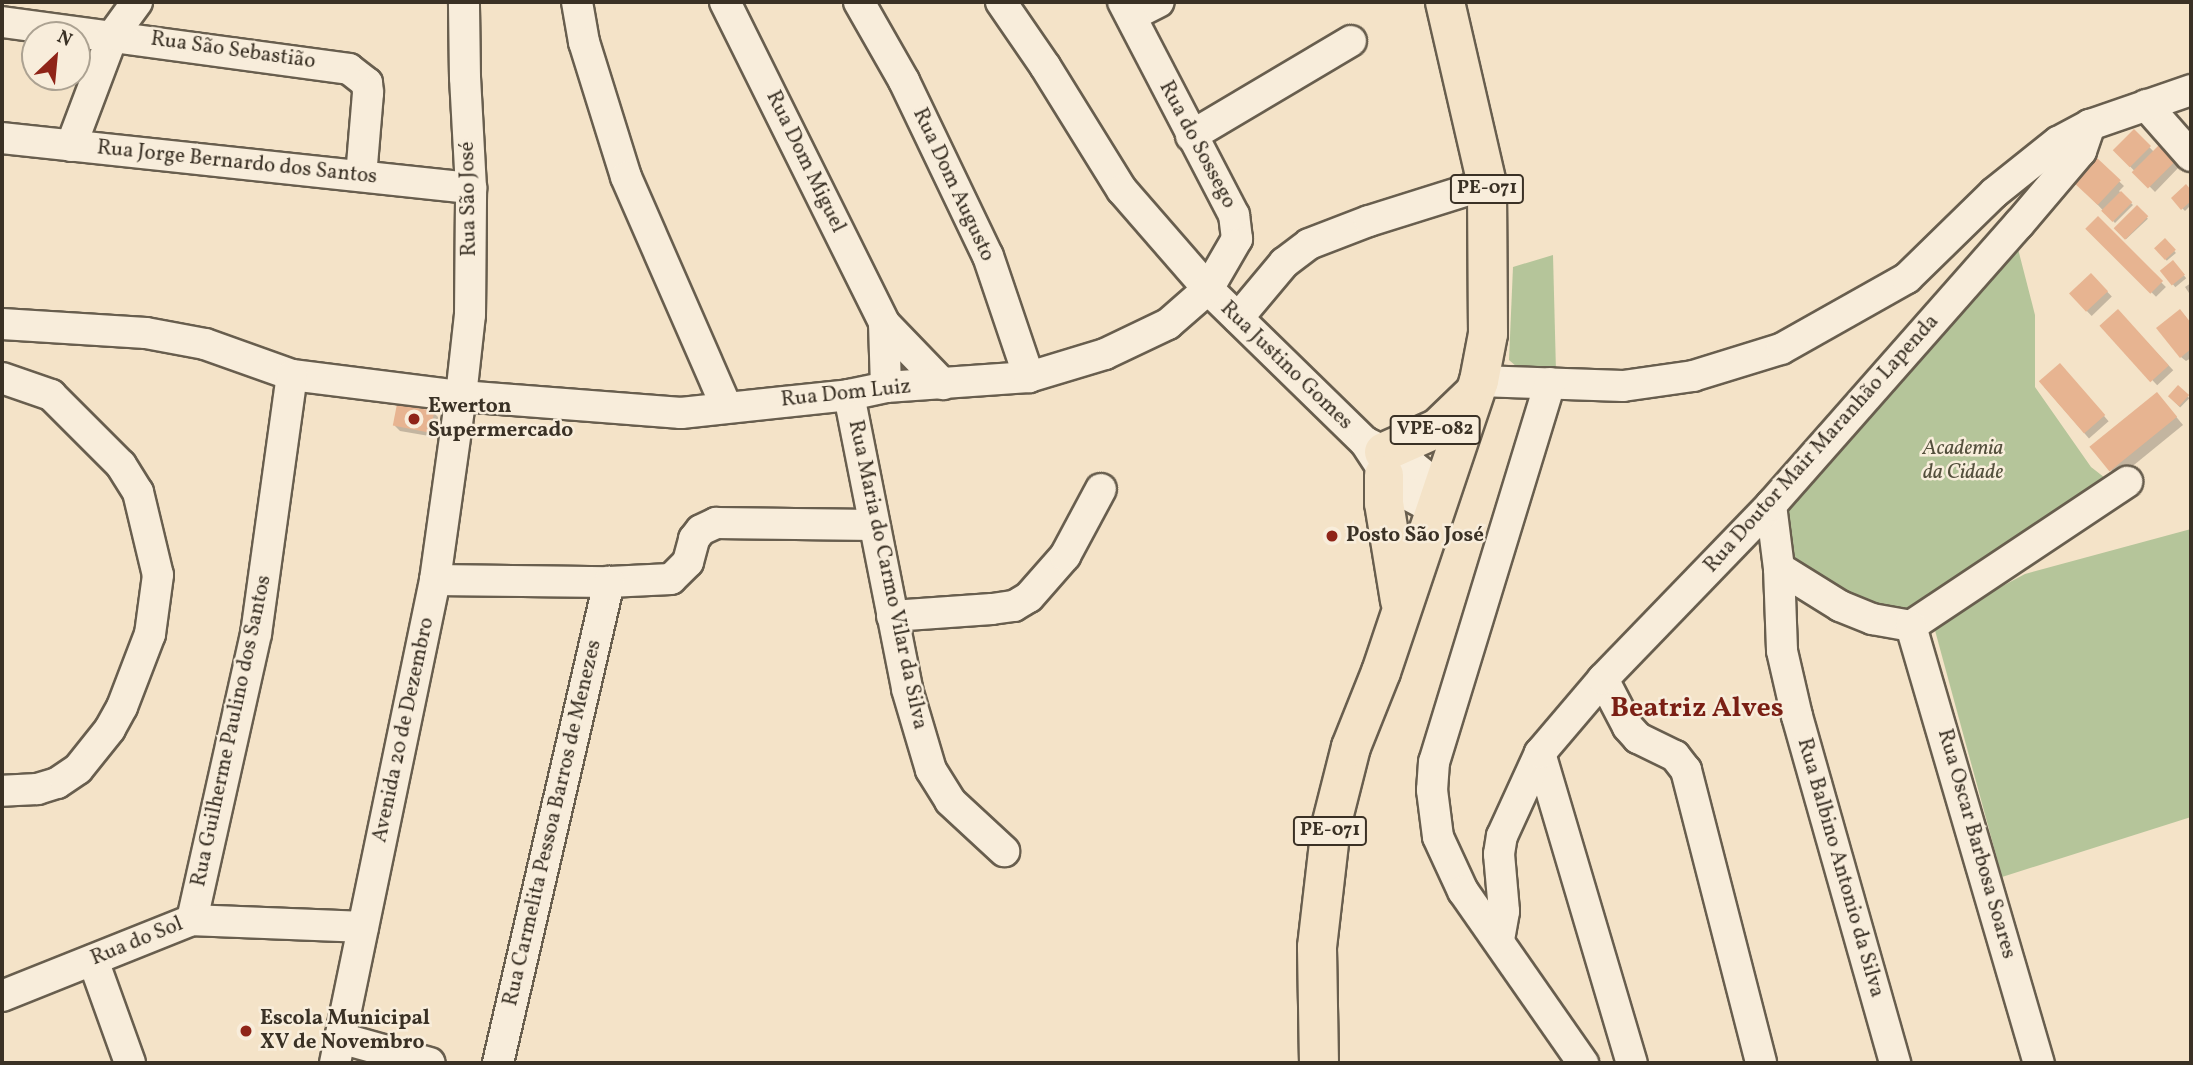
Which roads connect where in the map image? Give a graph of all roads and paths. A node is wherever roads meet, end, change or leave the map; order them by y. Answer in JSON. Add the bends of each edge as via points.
{"nodes":[{"id":1,"x":137,"y":2,"type":"edge"},
{"id":2,"x":464,"y":2,"type":"edge"},
{"id":3,"x":577,"y":2,"type":"edge"},
{"id":4,"x":725,"y":2,"type":"edge"},
{"id":5,"x":859,"y":2,"type":"edge"},
{"id":6,"x":1001,"y":2,"type":"edge"},
{"id":7,"x":1159,"y":2,"type":"edge"},
{"id":8,"x":1445,"y":2,"type":"edge"},
{"id":9,"x":1127,"y":9,"type":"edge"},
{"id":10,"x":2,"y":22,"type":"edge"},
{"id":11,"x":113,"y":35,"type":"junction"},
{"id":12,"x":1351,"y":41,"type":"dead end"},
{"id":13,"x":2191,"y":90,"type":"edge"},
{"id":14,"x":2146,"y":105,"type":"junction"},
{"id":15,"x":2090,"y":125,"type":"junction"},
{"id":16,"x":1191,"y":136,"type":"junction"},
{"id":17,"x":2,"y":138,"type":"edge"},
{"id":18,"x":71,"y":146,"type":"junction"},
{"id":19,"x":2191,"y":156,"type":"edge"},
{"id":20,"x":361,"y":176,"type":"junction"},
{"id":21,"x":1487,"y":184,"type":"junction"},
{"id":22,"x":471,"y":188,"type":"junction"},
{"id":23,"x":2019,"y":224,"type":"junction"},
{"id":24,"x":1941,"y":244,"type":"junction"},
{"id":25,"x":1208,"y":289,"type":"junction"},
{"id":26,"x":1238,"y":318,"type":"junction"},
{"id":27,"x":884,"y":323,"type":"junction"},
{"id":28,"x":2,"y":324,"type":"edge"},
{"id":29,"x":292,"y":375,"type":"junction"},
{"id":30,"x":1029,"y":377,"type":"junction"},
{"id":31,"x":2,"y":378,"type":"edge"},
{"id":32,"x":1550,"y":383,"type":"junction"},
{"id":33,"x":943,"y":384,"type":"junction"},
{"id":34,"x":1478,"y":386,"type":"junction"},
{"id":35,"x":886,"y":387,"type":"junction"},
{"id":36,"x":849,"y":395,"type":"junction"},
{"id":37,"x":461,"y":396,"type":"junction"},
{"id":38,"x":726,"y":406,"type":"junction"},
{"id":39,"x":1378,"y":457,"type":"junction"},
{"id":40,"x":2127,"y":482,"type":"dead end"},
{"id":41,"x":1101,"y":489,"type":"dead end"},
{"id":42,"x":1438,"y":496,"type":"junction"},
{"id":43,"x":1771,"y":505,"type":"junction"},
{"id":44,"x":874,"y":525,"type":"junction"},
{"id":45,"x":1779,"y":568,"type":"junction"},
{"id":46,"x":435,"y":580,"type":"junction"},
{"id":47,"x":609,"y":582,"type":"junction"},
{"id":48,"x":1402,"y":610,"type":"junction"},
{"id":49,"x":892,"y":616,"type":"junction"},
{"id":50,"x":1910,"y":626,"type":"junction"},
{"id":51,"x":1603,"y":679,"type":"junction"},
{"id":52,"x":1540,"y":753,"type":"junction"},
{"id":53,"x":2,"y":791,"type":"edge"},
{"id":54,"x":1004,"y":851,"type":"dead end"},
{"id":55,"x":192,"y":920,"type":"junction"},
{"id":56,"x":363,"y":927,"type":"junction"},
{"id":57,"x":1499,"y":940,"type":"junction"},
{"id":58,"x":93,"y":960,"type":"junction"},
{"id":59,"x":2,"y":996,"type":"edge"},
{"id":60,"x":338,"y":1051,"type":"edge"},
{"id":61,"x":130,"y":1063,"type":"edge"},
{"id":62,"x":429,"y":1063,"type":"edge"},
{"id":63,"x":498,"y":1063,"type":"edge"},
{"id":64,"x":1319,"y":1063,"type":"edge"},
{"id":65,"x":1583,"y":1063,"type":"edge"},
{"id":66,"x":1632,"y":1063,"type":"edge"},
{"id":67,"x":1761,"y":1063,"type":"edge"},
{"id":68,"x":1895,"y":1063,"type":"edge"},
{"id":69,"x":2039,"y":1063,"type":"edge"}],
"edges":[{"from":1,"to":11,"type":"street"},
{"from":2,"to":22,"type":"street","name":"Rua São José"},
{"from":3,"to":38,"type":"street","via":[[584,42],[626,177]]},
{"from":4,"to":27,"type":"street","name":"Rua Dom Miguel"},
{"from":5,"to":30,"type":"street","name":"Rua Dom Augusto","via":[[904,81],[988,256]]},
{"from":6,"to":25,"type":"street","number":"VPE-082","via":[[1122,190]]},
{"from":7,"to":9,"type":"street"},
{"from":8,"to":21,"type":"main road","number":"PE-071"},
{"from":9,"to":16,"type":"street","name":"Rua do Sossego"},
{"from":10,"to":11,"type":"street","name":"Rua São Sebastião"},
{"from":11,"to":18,"type":"street"},
{"from":11,"to":20,"type":"street","name":"Rua São Sebastião","via":[[349,69],[367,83]]},
{"from":12,"to":16,"type":"street"},
{"from":13,"to":14,"type":"street"},
{"from":14,"to":15,"type":"street"},
{"from":14,"to":19,"type":"street"},
{"from":15,"to":23,"type":"street","name":"Rua Doutor Mair Maranhão Lapenda","via":[[2081,151]]},
{"from":15,"to":24,"type":"street","via":[[2058,142]]},
{"from":16,"to":25,"type":"street","name":"Rua do Sossego","via":[[1237,227],[1231,252]]},
{"from":17,"to":18,"type":"street","name":"Rua Jorge Bernardo dos Santos"},
{"from":18,"to":20,"type":"street","name":"Rua Jorge Bernardo dos Santos"},
{"from":20,"to":22,"type":"street","name":"Rua Jorge Bernardo dos Santos"},
{"from":21,"to":26,"type":"street","via":[[1309,244],[1284,263]]},
{"from":21,"to":34,"type":"main road","number":"PE-071","via":[[1488,334]]},
{"from":22,"to":37,"type":"street","name":"Rua São José","via":[[470,315]]},
{"from":23,"to":24,"type":"street"},
{"from":23,"to":43,"type":"street","name":"Rua Doutor Mair Maranhão Lapenda"},
{"from":24,"to":32,"type":"street","via":[[1907,278],[1781,349],[1693,376],[1623,386]]},
{"from":25,"to":26,"type":"street","name":"Rua Justino Gomes","number":"VPE-082"},
{"from":25,"to":30,"type":"street","name":"Rua Dom Luiz","via":[[1168,324],[1105,354]]},
{"from":26,"to":39,"type":"street","name":"Rua Justino Gomes","number":"VPE-082"},
{"from":27,"to":33,"type":"street","name":"Rua Dom Miguel"},
{"from":27,"to":35,"type":"street","name":"Rua Dom Miguel"},
{"from":28,"to":29,"type":"street","name":"Rua Dom Luiz","via":[[146,332],[205,344]]},
{"from":29,"to":37,"type":"street","name":"Rua Dom Luiz"},
{"from":29,"to":55,"type":"street","name":"Rua Guilherme Paulino dos Santos","via":[[256,634]]},
{"from":30,"to":33,"type":"street","name":"Rua Dom Luiz"},
{"from":31,"to":53,"type":"street","via":[[51,395],[121,466],[138,492],[158,575],[150,634],[110,729],[78,769],[57,783]]},
{"from":32,"to":34,"type":"street"},
{"from":32,"to":57,"type":"street","via":[[1434,762],[1432,790],[1438,836],[1463,891]]},
{"from":33,"to":35,"type":"street","name":"Rua Dom Luiz"},
{"from":34,"to":39,"type":"main road","number":"VPE-082","via":[[1438,428]]},
{"from":34,"to":42,"type":"main road","number":"PE-071"},
{"from":35,"to":36,"type":"street","name":"Rua Dom Luiz"},
{"from":36,"to":38,"type":"street","name":"Rua Dom Luiz"},
{"from":36,"to":44,"type":"street","name":"Rua Maria do Carmo Vilar da Silva"},
{"from":37,"to":38,"type":"street","name":"Rua Dom Luiz","via":[[681,413]]},
{"from":37,"to":46,"type":"street","name":"Avenida 20 de Dezembro"},
{"from":39,"to":42,"type":"street","name":"Rua Justino Gomes","number":"VPE-082","via":[[1403,494],[1423,503]]},
{"from":39,"to":48,"type":"main road","number":"VPE-082"},
{"from":40,"to":50,"type":"street"},
{"from":41,"to":49,"type":"street","via":[[1065,556],[1029,597],[1014,606]]},
{"from":42,"to":48,"type":"main road","number":"PE-071"},
{"from":43,"to":45,"type":"street","name":"Rua Balbino Antonio da Silva"},
{"from":43,"to":51,"type":"street","name":"Rua Doutor Mair Maranhão Lapenda"},
{"from":44,"to":47,"type":"street","via":[[716,523],[701,530],[688,562],[671,579]]},
{"from":44,"to":49,"type":"street","name":"Rua Maria do Carmo Vilar da Silva"},
{"from":45,"to":50,"type":"street","via":[[1840,606],[1872,619]]},
{"from":45,"to":68,"type":"street","name":"Rua Balbino Antonio da Silva","via":[[1782,651],[1797,716]]},
{"from":46,"to":47,"type":"street"},
{"from":46,"to":56,"type":"street","name":"Avenida 20 de Dezembro"},
{"from":47,"to":63,"type":"street","name":"Rua Carmelita Pessoa Barros de Menezes"},
{"from":48,"to":64,"type":"main road","number":"PE-071","via":[[1352,747],[1331,826],[1317,947]]},
{"from":49,"to":54,"type":"street","name":"Rua Maria do Carmo Vilar da Silva","via":[[906,689],[931,770],[950,801]]},
{"from":50,"to":69,"type":"street","name":"Rua Oscar Barbosa Soares"},
{"from":51,"to":52,"type":"street","name":"Rua Doutor Mair Maranhão Lapenda"},
{"from":51,"to":67,"type":"street","via":[[1638,738],[1675,756],[1686,770]]},
{"from":52,"to":57,"type":"street","name":"Rua Doutor Mair Maranhão Lapenda","via":[[1502,836],[1504,911]]},
{"from":52,"to":66,"type":"street"},
{"from":55,"to":56,"type":"street","name":"Rua do Sol"},
{"from":55,"to":58,"type":"street","name":"Rua do Sol"},
{"from":56,"to":60,"type":"street","name":"Avenida 20 de Dezembro"},
{"from":57,"to":65,"type":"street"},
{"from":58,"to":59,"type":"street","name":"Rua do Sol"},
{"from":58,"to":61,"type":"street"},
{"from":60,"to":62,"type":"street"}]}
